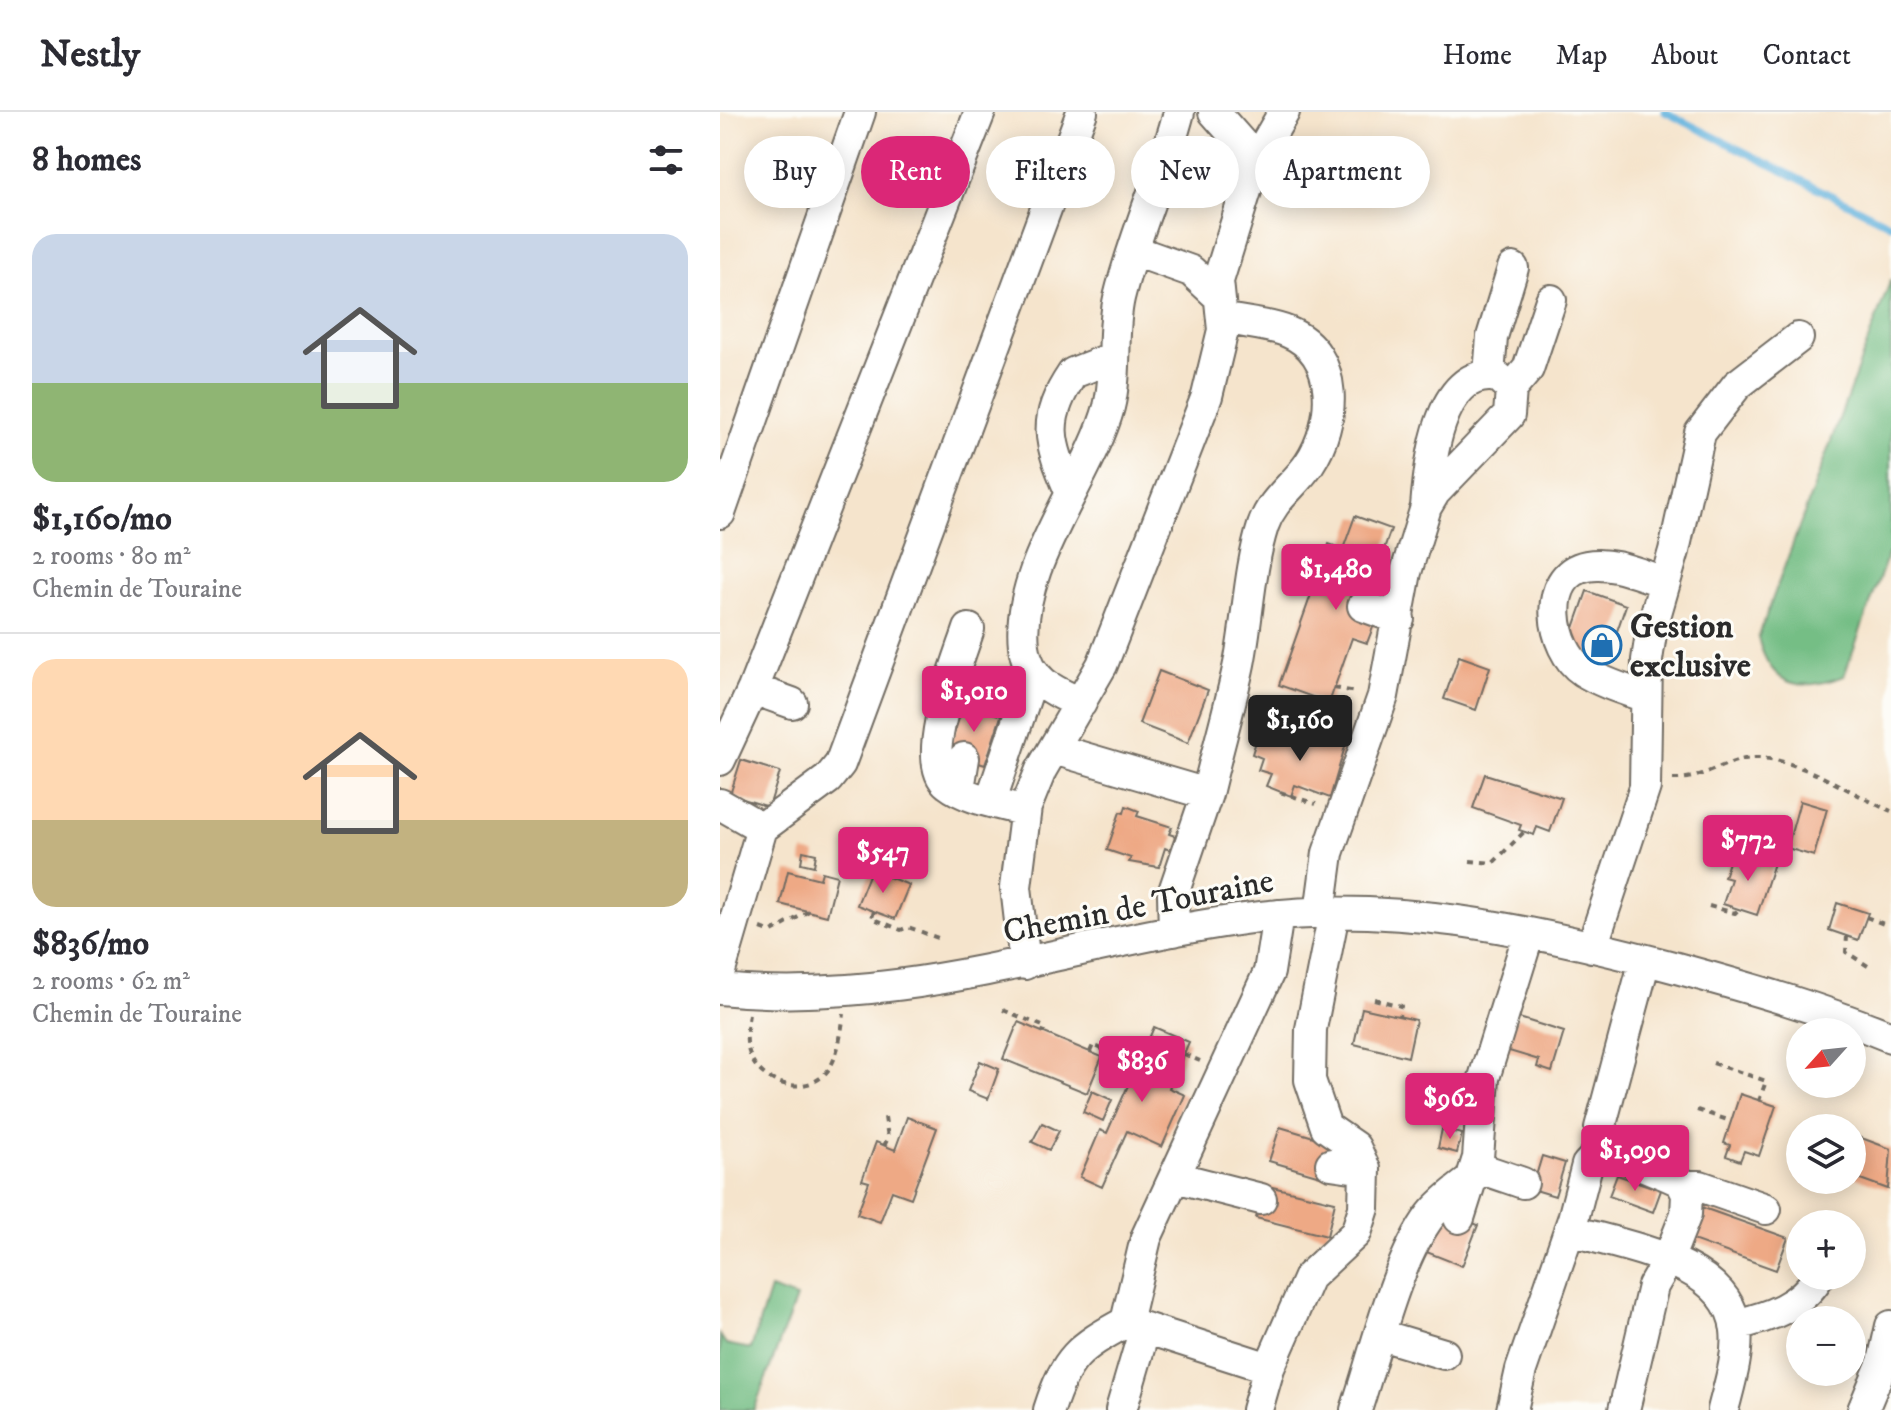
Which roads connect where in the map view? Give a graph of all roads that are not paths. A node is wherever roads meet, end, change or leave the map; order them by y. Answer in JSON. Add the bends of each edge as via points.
{"nodes":[{"id":1,"x":860,"y":112,"type":"edge"},
{"id":2,"x":980,"y":112,"type":"edge"},
{"id":3,"x":1082,"y":112,"type":"edge"},
{"id":4,"x":1179,"y":112,"type":"edge"},
{"id":5,"x":1214,"y":112,"type":"edge"},
{"id":6,"x":1284,"y":112,"type":"edge"},
{"id":7,"x":1252,"y":159,"type":"junction"},
{"id":8,"x":1255,"y":159,"type":"edge"},
{"id":9,"x":1135,"y":251,"type":"junction"},
{"id":10,"x":1513,"y":268,"type":"dead end"},
{"id":11,"x":1551,"y":300,"type":"dead end"},
{"id":12,"x":1220,"y":306,"type":"junction"},
{"id":13,"x":1798,"y":338,"type":"dead end"},
{"id":14,"x":1114,"y":357,"type":"junction"},
{"id":15,"x":1500,"y":382,"type":"junction"},
{"id":16,"x":1070,"y":491,"type":"junction"},
{"id":17,"x":1426,"y":507,"type":"junction"},
{"id":18,"x":720,"y":513,"type":"edge"},
{"id":19,"x":1665,"y":582,"type":"junction"},
{"id":20,"x":1363,"y":606,"type":"dead end"},
{"id":21,"x":1399,"y":619,"type":"junction"},
{"id":22,"x":969,"y":629,"type":"dead end"},
{"id":23,"x":1034,"y":672,"type":"junction"},
{"id":24,"x":753,"y":689,"type":"junction"},
{"id":25,"x":1646,"y":697,"type":"junction"},
{"id":26,"x":792,"y":703,"type":"dead end"},
{"id":27,"x":1081,"y":703,"type":"junction"},
{"id":28,"x":1054,"y":749,"type":"junction"},
{"id":29,"x":964,"y":758,"type":"dead end"},
{"id":30,"x":720,"y":760,"type":"edge"},
{"id":31,"x":959,"y":789,"type":"junction"},
{"id":32,"x":1207,"y":794,"type":"junction"},
{"id":33,"x":991,"y":800,"type":"junction"},
{"id":34,"x":720,"y":804,"type":"edge"},
{"id":35,"x":1025,"y":811,"type":"junction"},
{"id":36,"x":754,"y":816,"type":"junction"},
{"id":37,"x":1327,"y":913,"type":"junction"},
{"id":38,"x":1278,"y":915,"type":"junction"},
{"id":39,"x":1174,"y":931,"type":"junction"},
{"id":40,"x":1529,"y":933,"type":"junction"},
{"id":41,"x":1592,"y":947,"type":"junction"},
{"id":42,"x":1645,"y":960,"type":"junction"},
{"id":43,"x":1025,"y":964,"type":"junction"},
{"id":44,"x":720,"y":971,"type":"edge"},
{"id":45,"x":720,"y":989,"type":"edge"},
{"id":46,"x":1891,"y":1037,"type":"edge"},
{"id":47,"x":1607,"y":1144,"type":"junction"},
{"id":48,"x":1331,"y":1164,"type":"dead end"},
{"id":49,"x":1365,"y":1169,"type":"junction"},
{"id":50,"x":1474,"y":1172,"type":"junction"},
{"id":51,"x":1175,"y":1177,"type":"junction"},
{"id":52,"x":1523,"y":1183,"type":"dead end"},
{"id":53,"x":1684,"y":1186,"type":"junction"},
{"id":54,"x":1261,"y":1199,"type":"dead end"},
{"id":55,"x":1766,"y":1209,"type":"dead end"},
{"id":56,"x":1459,"y":1218,"type":"dead end"},
{"id":57,"x":1569,"y":1230,"type":"junction"},
{"id":58,"x":1668,"y":1260,"type":"junction"},
{"id":59,"x":1808,"y":1290,"type":"edge"},
{"id":60,"x":1136,"y":1325,"type":"junction"},
{"id":61,"x":1735,"y":1325,"type":"junction"},
{"id":62,"x":1891,"y":1326,"type":"edge"},
{"id":63,"x":1381,"y":1335,"type":"junction"},
{"id":64,"x":1444,"y":1354,"type":"dead end"},
{"id":65,"x":1888,"y":1357,"type":"edge"},
{"id":66,"x":1269,"y":1368,"type":"junction"},
{"id":67,"x":1049,"y":1410,"type":"edge"},
{"id":68,"x":1121,"y":1410,"type":"edge"},
{"id":69,"x":1257,"y":1410,"type":"edge"},
{"id":70,"x":1356,"y":1410,"type":"edge"},
{"id":71,"x":1512,"y":1410,"type":"edge"},
{"id":72,"x":1624,"y":1410,"type":"edge"},
{"id":73,"x":1723,"y":1410,"type":"edge"},
{"id":74,"x":1863,"y":1410,"type":"edge"}],
"edges":[{"from":1,"to":18,"type":"street"},
{"from":2,"to":24,"type":"street"},
{"from":3,"to":36,"type":"street","via":[[840,764],[828,779]]},
{"from":4,"to":9,"type":"street"},
{"from":5,"to":7,"type":"street"},
{"from":6,"to":7,"type":"street"},
{"from":7,"to":8,"type":"street"},
{"from":7,"to":12,"type":"street","via":[[1253,174],[1225,254]]},
{"from":9,"to":12,"type":"street","via":[[1191,271]]},
{"from":9,"to":14,"type":"street","via":[[1120,296]]},
{"from":10,"to":15,"type":"street","via":[[1492,337]]},
{"from":11,"to":15,"type":"street","via":[[1528,369]]},
{"from":12,"to":27,"type":"street","via":[[1221,351],[1170,497],[1102,665]]},
{"from":12,"to":32,"type":"street","via":[[1304,342],[1325,374],[1330,411],[1310,463],[1278,497],[1262,529],[1239,664]]},
{"from":13,"to":19,"type":"street","via":[[1737,385],[1700,433]]},
{"from":14,"to":16,"type":"street","via":[[1109,407]]},
{"from":14,"to":16,"type":"street","via":[[1073,373],[1052,417],[1051,447]]},
{"from":15,"to":17,"type":"street","via":[[1509,415]]},
{"from":15,"to":17,"type":"street","via":[[1467,384],[1444,414],[1431,454]]},
{"from":16,"to":23,"type":"street","via":[[1056,518],[1027,612],[1024,648]]},
{"from":17,"to":21,"type":"street"},
{"from":19,"to":25,"type":"street","via":[[1652,627]]},
{"from":19,"to":25,"type":"street","via":[[1604,565],[1585,566],[1568,575],[1557,594],[1558,629],[1568,656]]},
{"from":20,"to":21,"type":"street"},
{"from":21,"to":37,"type":"street","via":[[1383,696],[1328,853]]},
{"from":22,"to":31,"type":"street","via":[[940,720],[936,762],[946,783]]},
{"from":23,"to":27,"type":"street","via":[[1051,690]]},
{"from":23,"to":33,"type":"street"},
{"from":24,"to":26,"type":"street"},
{"from":24,"to":30,"type":"street"},
{"from":25,"to":41,"type":"street","via":[[1646,775],[1640,808]]},
{"from":27,"to":28,"type":"street"},
{"from":28,"to":32,"type":"street"},
{"from":28,"to":35,"type":"street"},
{"from":29,"to":31,"type":"street"},
{"from":31,"to":33,"type":"street"},
{"from":32,"to":39,"type":"street","via":[[1173,894]]},
{"from":33,"to":35,"type":"street"},
{"from":34,"to":36,"type":"street"},
{"from":35,"to":43,"type":"street","via":[[1016,887]]},
{"from":36,"to":44,"type":"street"},
{"from":37,"to":38,"type":"street","name":"Chemin de Touraine"},
{"from":37,"to":40,"type":"street","name":"Chemin de Touraine","via":[[1435,918]]},
{"from":37,"to":49,"type":"street","via":[[1311,1029],[1310,1080],[1326,1127],[1355,1147]]},
{"from":38,"to":39,"type":"street","name":"Chemin de Touraine"},
{"from":38,"to":51,"type":"street","via":[[1269,972]]},
{"from":39,"to":43,"type":"street","name":"Chemin de Touraine"},
{"from":40,"to":41,"type":"street","name":"Chemin de Touraine"},
{"from":40,"to":50,"type":"street","via":[[1484,1078]]},
{"from":41,"to":42,"type":"street","name":"Chemin de Touraine"},
{"from":42,"to":46,"type":"street","name":"Chemin de Touraine","via":[[1739,985]]},
{"from":42,"to":47,"type":"street","via":[[1601,1121]]},
{"from":43,"to":45,"type":"street","name":"Chemin de Touraine","via":[[846,992]]},
{"from":47,"to":53,"type":"street"},
{"from":47,"to":57,"type":"street","via":[[1587,1165]]},
{"from":48,"to":49,"type":"street"},
{"from":49,"to":66,"type":"street","via":[[1364,1208],[1345,1224],[1345,1246],[1309,1277]]},
{"from":50,"to":52,"type":"street"},
{"from":50,"to":56,"type":"street"},
{"from":50,"to":63,"type":"street","via":[[1422,1229]]},
{"from":51,"to":54,"type":"street"},
{"from":51,"to":60,"type":"street","via":[[1146,1238]]},
{"from":53,"to":55,"type":"street","via":[[1700,1186]]},
{"from":53,"to":58,"type":"street","via":[[1687,1207]]},
{"from":57,"to":58,"type":"street"},
{"from":57,"to":71,"type":"street"},
{"from":58,"to":61,"type":"street","via":[[1714,1287]]},
{"from":58,"to":72,"type":"street","via":[[1653,1286]]},
{"from":59,"to":61,"type":"street","via":[[1787,1308]]},
{"from":60,"to":66,"type":"street"},
{"from":60,"to":67,"type":"street","via":[[1090,1341],[1067,1362]]},
{"from":60,"to":68,"type":"street"},
{"from":61,"to":73,"type":"street"},
{"from":62,"to":65,"type":"street"},
{"from":63,"to":64,"type":"street"},
{"from":63,"to":70,"type":"street"},
{"from":65,"to":74,"type":"street"},
{"from":66,"to":69,"type":"street"}]}
